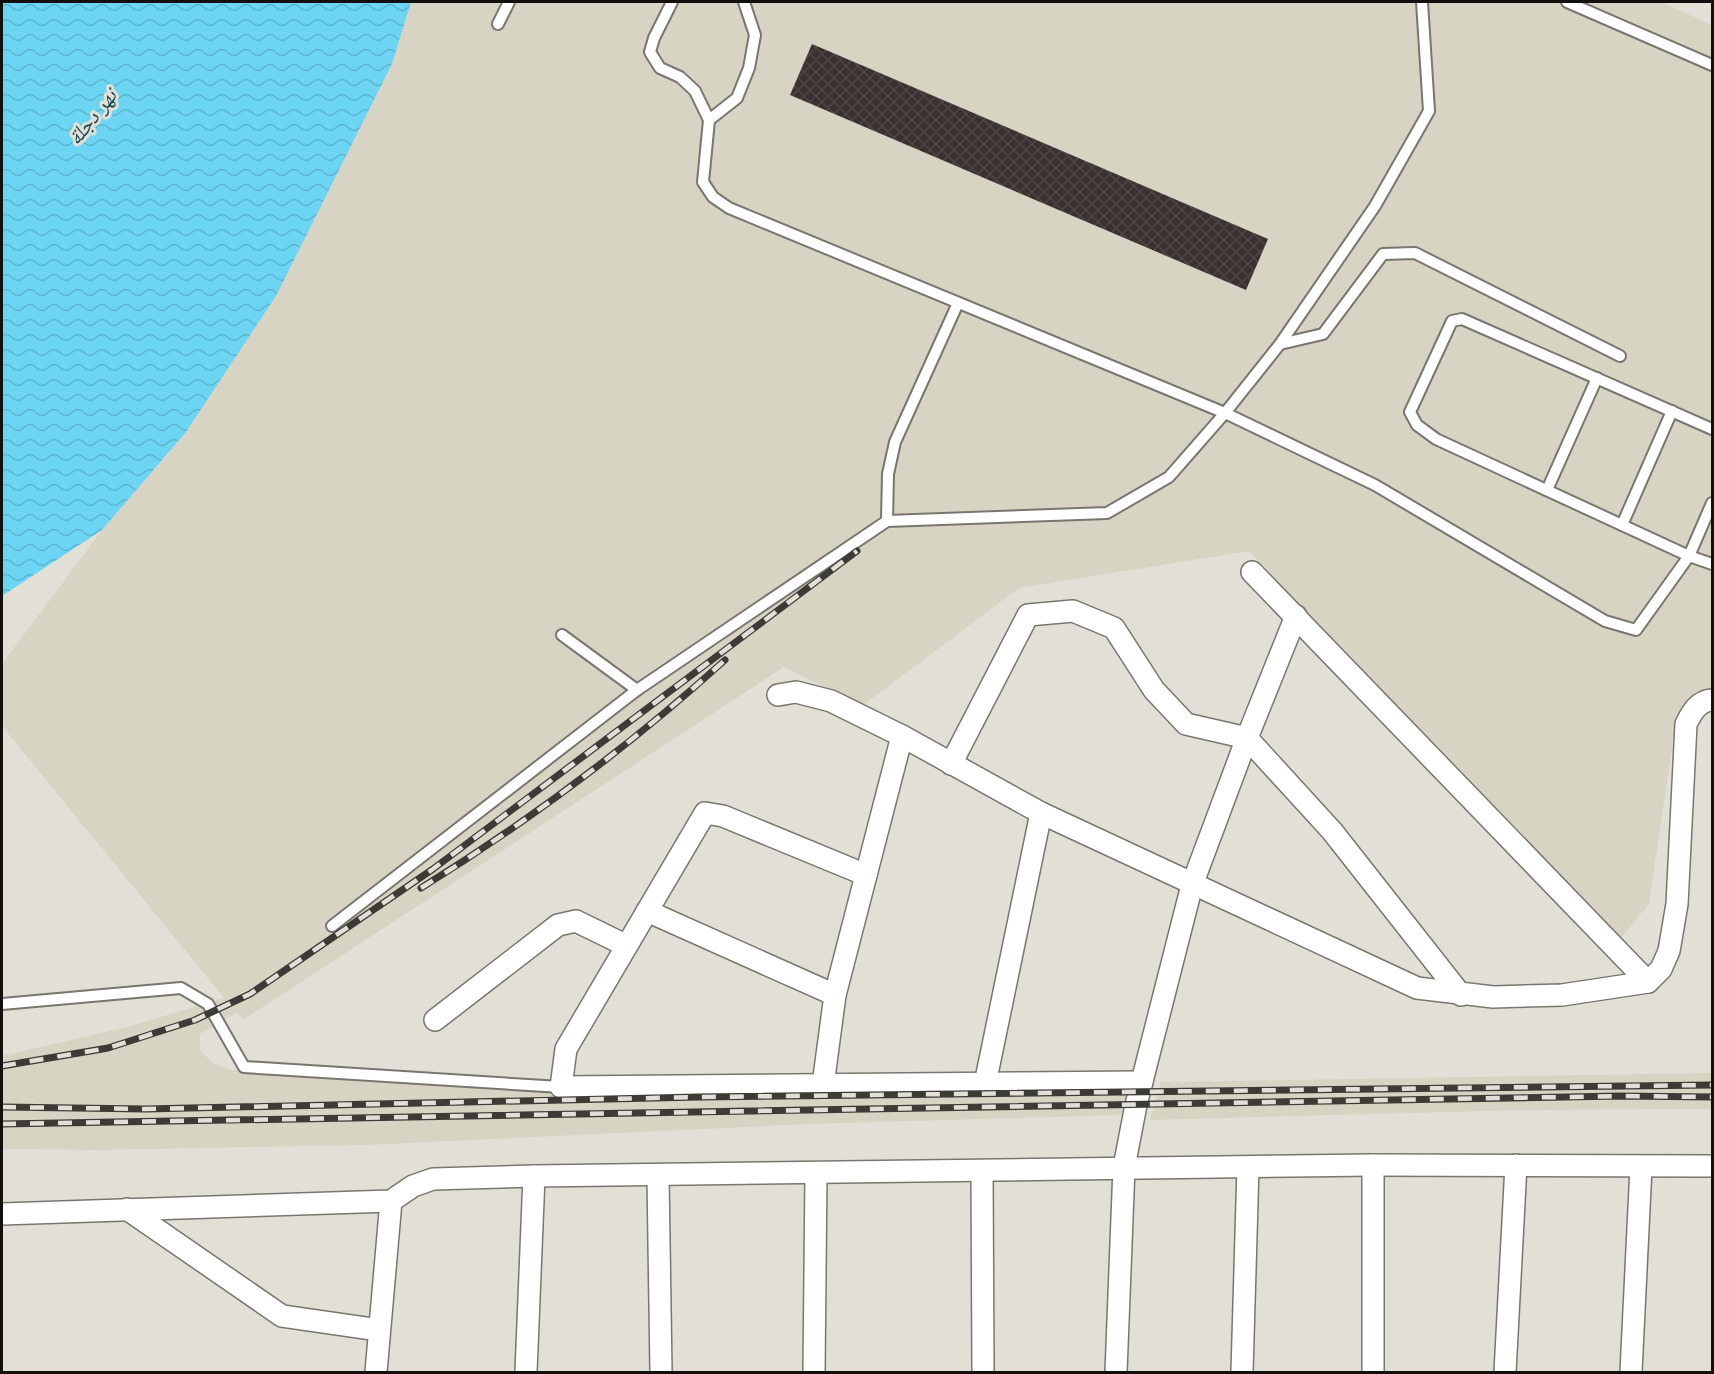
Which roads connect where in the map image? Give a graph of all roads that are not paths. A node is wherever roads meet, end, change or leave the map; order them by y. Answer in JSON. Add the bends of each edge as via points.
{"nodes":[{"id":1,"x":509,"y":2,"type":"edge"},
{"id":2,"x":672,"y":2,"type":"edge"},
{"id":3,"x":744,"y":2,"type":"edge"},
{"id":4,"x":1422,"y":2,"type":"edge"},
{"id":5,"x":1567,"y":2,"type":"edge"},
{"id":6,"x":498,"y":24,"type":"dead end"},
{"id":7,"x":1713,"y":65,"type":"edge"},
{"id":8,"x":709,"y":120,"type":"junction"},
{"id":9,"x":958,"y":303,"type":"junction"},
{"id":10,"x":1280,"y":344,"type":"junction"},
{"id":11,"x":1620,"y":356,"type":"dead end"},
{"id":12,"x":1597,"y":378,"type":"junction"},
{"id":13,"x":1672,"y":411,"type":"junction"},
{"id":14,"x":1225,"y":413,"type":"junction"},
{"id":15,"x":1713,"y":429,"type":"edge"},
{"id":16,"x":1547,"y":490,"type":"junction"},
{"id":17,"x":1713,"y":503,"type":"edge"},
{"id":18,"x":887,"y":521,"type":"junction"},
{"id":19,"x":1622,"y":525,"type":"junction"},
{"id":20,"x":1689,"y":556,"type":"junction"},
{"id":21,"x":1713,"y":564,"type":"edge"},
{"id":22,"x":1252,"y":572,"type":"dead end"},
{"id":23,"x":1296,"y":616,"type":"junction"},
{"id":24,"x":562,"y":635,"type":"dead end"},
{"id":25,"x":637,"y":690,"type":"junction"},
{"id":26,"x":778,"y":696,"type":"dead end"},
{"id":27,"x":1713,"y":700,"type":"edge"},
{"id":28,"x":902,"y":736,"type":"junction"},
{"id":29,"x":1246,"y":738,"type":"junction"},
{"id":30,"x":951,"y":764,"type":"junction"},
{"id":31,"x":1041,"y":813,"type":"junction"},
{"id":32,"x":866,"y":875,"type":"junction"},
{"id":33,"x":1192,"y":885,"type":"junction"},
{"id":34,"x":647,"y":911,"type":"junction"},
{"id":35,"x":332,"y":926,"type":"dead end"},
{"id":36,"x":625,"y":945,"type":"junction"},
{"id":37,"x":1648,"y":982,"type":"junction"},
{"id":38,"x":835,"y":995,"type":"junction"},
{"id":39,"x":1461,"y":995,"type":"junction"},
{"id":40,"x":2,"y":1004,"type":"edge"},
{"id":41,"x":435,"y":1020,"type":"dead end"},
{"id":42,"x":1142,"y":1082,"type":"junction"},
{"id":43,"x":985,"y":1084,"type":"junction"},
{"id":44,"x":823,"y":1085,"type":"junction"},
{"id":45,"x":561,"y":1087,"type":"junction"},
{"id":46,"x":1373,"y":1165,"type":"junction"},
{"id":47,"x":1516,"y":1165,"type":"junction"},
{"id":48,"x":1713,"y":1166,"type":"edge"},
{"id":49,"x":1124,"y":1167,"type":"junction"},
{"id":50,"x":1248,"y":1167,"type":"junction"},
{"id":51,"x":1641,"y":1167,"type":"junction"},
{"id":52,"x":982,"y":1171,"type":"junction"},
{"id":53,"x":816,"y":1173,"type":"junction"},
{"id":54,"x":534,"y":1176,"type":"junction"},
{"id":55,"x":658,"y":1176,"type":"junction"},
{"id":56,"x":391,"y":1201,"type":"junction"},
{"id":57,"x":127,"y":1209,"type":"junction"},
{"id":58,"x":2,"y":1214,"type":"edge"},
{"id":59,"x":379,"y":1330,"type":"junction"},
{"id":60,"x":376,"y":1372,"type":"edge"},
{"id":61,"x":526,"y":1372,"type":"edge"},
{"id":62,"x":661,"y":1372,"type":"edge"},
{"id":63,"x":814,"y":1372,"type":"edge"},
{"id":64,"x":983,"y":1372,"type":"edge"},
{"id":65,"x":1116,"y":1372,"type":"edge"},
{"id":66,"x":1242,"y":1372,"type":"edge"},
{"id":67,"x":1373,"y":1372,"type":"edge"},
{"id":68,"x":1505,"y":1372,"type":"edge"},
{"id":69,"x":1631,"y":1372,"type":"edge"}],
"edges":[{"from":1,"to":6,"type":"lane"},
{"from":2,"to":8,"type":"lane","via":[[650,52],[660,68],[680,77],[695,91]]},
{"from":3,"to":8,"type":"lane","via":[[755,35],[749,68],[737,98]]},
{"from":4,"to":10,"type":"lane","via":[[1430,111],[1375,206]]},
{"from":5,"to":7,"type":"lane"},
{"from":8,"to":9,"type":"lane","via":[[703,182],[713,197],[729,208]]},
{"from":9,"to":14,"type":"lane"},
{"from":9,"to":18,"type":"lane","via":[[895,442],[888,474]]},
{"from":10,"to":11,"type":"lane","via":[[1323,334],[1383,254],[1415,253]]},
{"from":10,"to":14,"type":"lane"},
{"from":12,"to":13,"type":"lane"},
{"from":12,"to":16,"type":"lane"},
{"from":12,"to":16,"type":"lane","via":[[1462,319],[1452,321],[1410,412],[1417,425],[1436,439]]},
{"from":13,"to":15,"type":"lane"},
{"from":13,"to":19,"type":"lane"},
{"from":14,"to":18,"type":"lane","via":[[1169,477],[1107,513]]},
{"from":14,"to":20,"type":"lane","via":[[1375,485],[1605,621],[1636,630]]},
{"from":16,"to":19,"type":"lane"},
{"from":17,"to":20,"type":"lane"},
{"from":18,"to":25,"type":"lane"},
{"from":19,"to":20,"type":"lane"},
{"from":20,"to":21,"type":"lane"},
{"from":22,"to":23,"type":"street"},
{"from":23,"to":29,"type":"street"},
{"from":23,"to":37,"type":"street"},
{"from":24,"to":25,"type":"lane"},
{"from":25,"to":35,"type":"lane"},
{"from":26,"to":28,"type":"street","via":[[796,692],[831,701]]},
{"from":27,"to":37,"type":"street","via":[[1706,700],[1693,710],[1686,724],[1677,904],[1669,951],[1661,969]]},
{"from":28,"to":30,"type":"street"},
{"from":28,"to":32,"type":"street"},
{"from":29,"to":30,"type":"street","via":[[1185,724],[1154,690],[1114,628],[1073,611],[1028,615]]},
{"from":29,"to":33,"type":"street"},
{"from":29,"to":39,"type":"street","via":[[1332,831]]},
{"from":30,"to":31,"type":"street"},
{"from":31,"to":33,"type":"street"},
{"from":31,"to":43,"type":"street"},
{"from":32,"to":34,"type":"street","via":[[709,812],[700,816]]},
{"from":32,"to":38,"type":"street"},
{"from":33,"to":39,"type":"street","via":[[1417,988]]},
{"from":33,"to":42,"type":"street"},
{"from":34,"to":36,"type":"street"},
{"from":34,"to":38,"type":"street"},
{"from":36,"to":41,"type":"street","via":[[576,921],[558,925]]},
{"from":36,"to":45,"type":"street","via":[[566,1049]]},
{"from":37,"to":39,"type":"street","via":[[1562,995]]},
{"from":38,"to":44,"type":"street"},
{"from":40,"to":45,"type":"lane","via":[[181,988],[207,1004],[244,1067]]},
{"from":42,"to":43,"type":"street"},
{"from":42,"to":49,"type":"street"},
{"from":43,"to":44,"type":"street"},
{"from":44,"to":45,"type":"street"},
{"from":46,"to":47,"type":"street"},
{"from":46,"to":50,"type":"street"},
{"from":46,"to":67,"type":"street"},
{"from":47,"to":51,"type":"street"},
{"from":47,"to":68,"type":"street"},
{"from":48,"to":51,"type":"street"},
{"from":49,"to":50,"type":"street"},
{"from":49,"to":52,"type":"street"},
{"from":49,"to":65,"type":"street"},
{"from":50,"to":66,"type":"street"},
{"from":51,"to":69,"type":"street"},
{"from":52,"to":53,"type":"street"},
{"from":52,"to":64,"type":"street"},
{"from":53,"to":55,"type":"street"},
{"from":53,"to":63,"type":"street"},
{"from":54,"to":55,"type":"street"},
{"from":54,"to":56,"type":"street","via":[[433,1179],[413,1186]]},
{"from":54,"to":61,"type":"street"},
{"from":55,"to":62,"type":"street"},
{"from":56,"to":57,"type":"street"},
{"from":56,"to":59,"type":"street"},
{"from":57,"to":58,"type":"street"},
{"from":57,"to":59,"type":"street","via":[[282,1316]]},
{"from":59,"to":60,"type":"street"}]}
